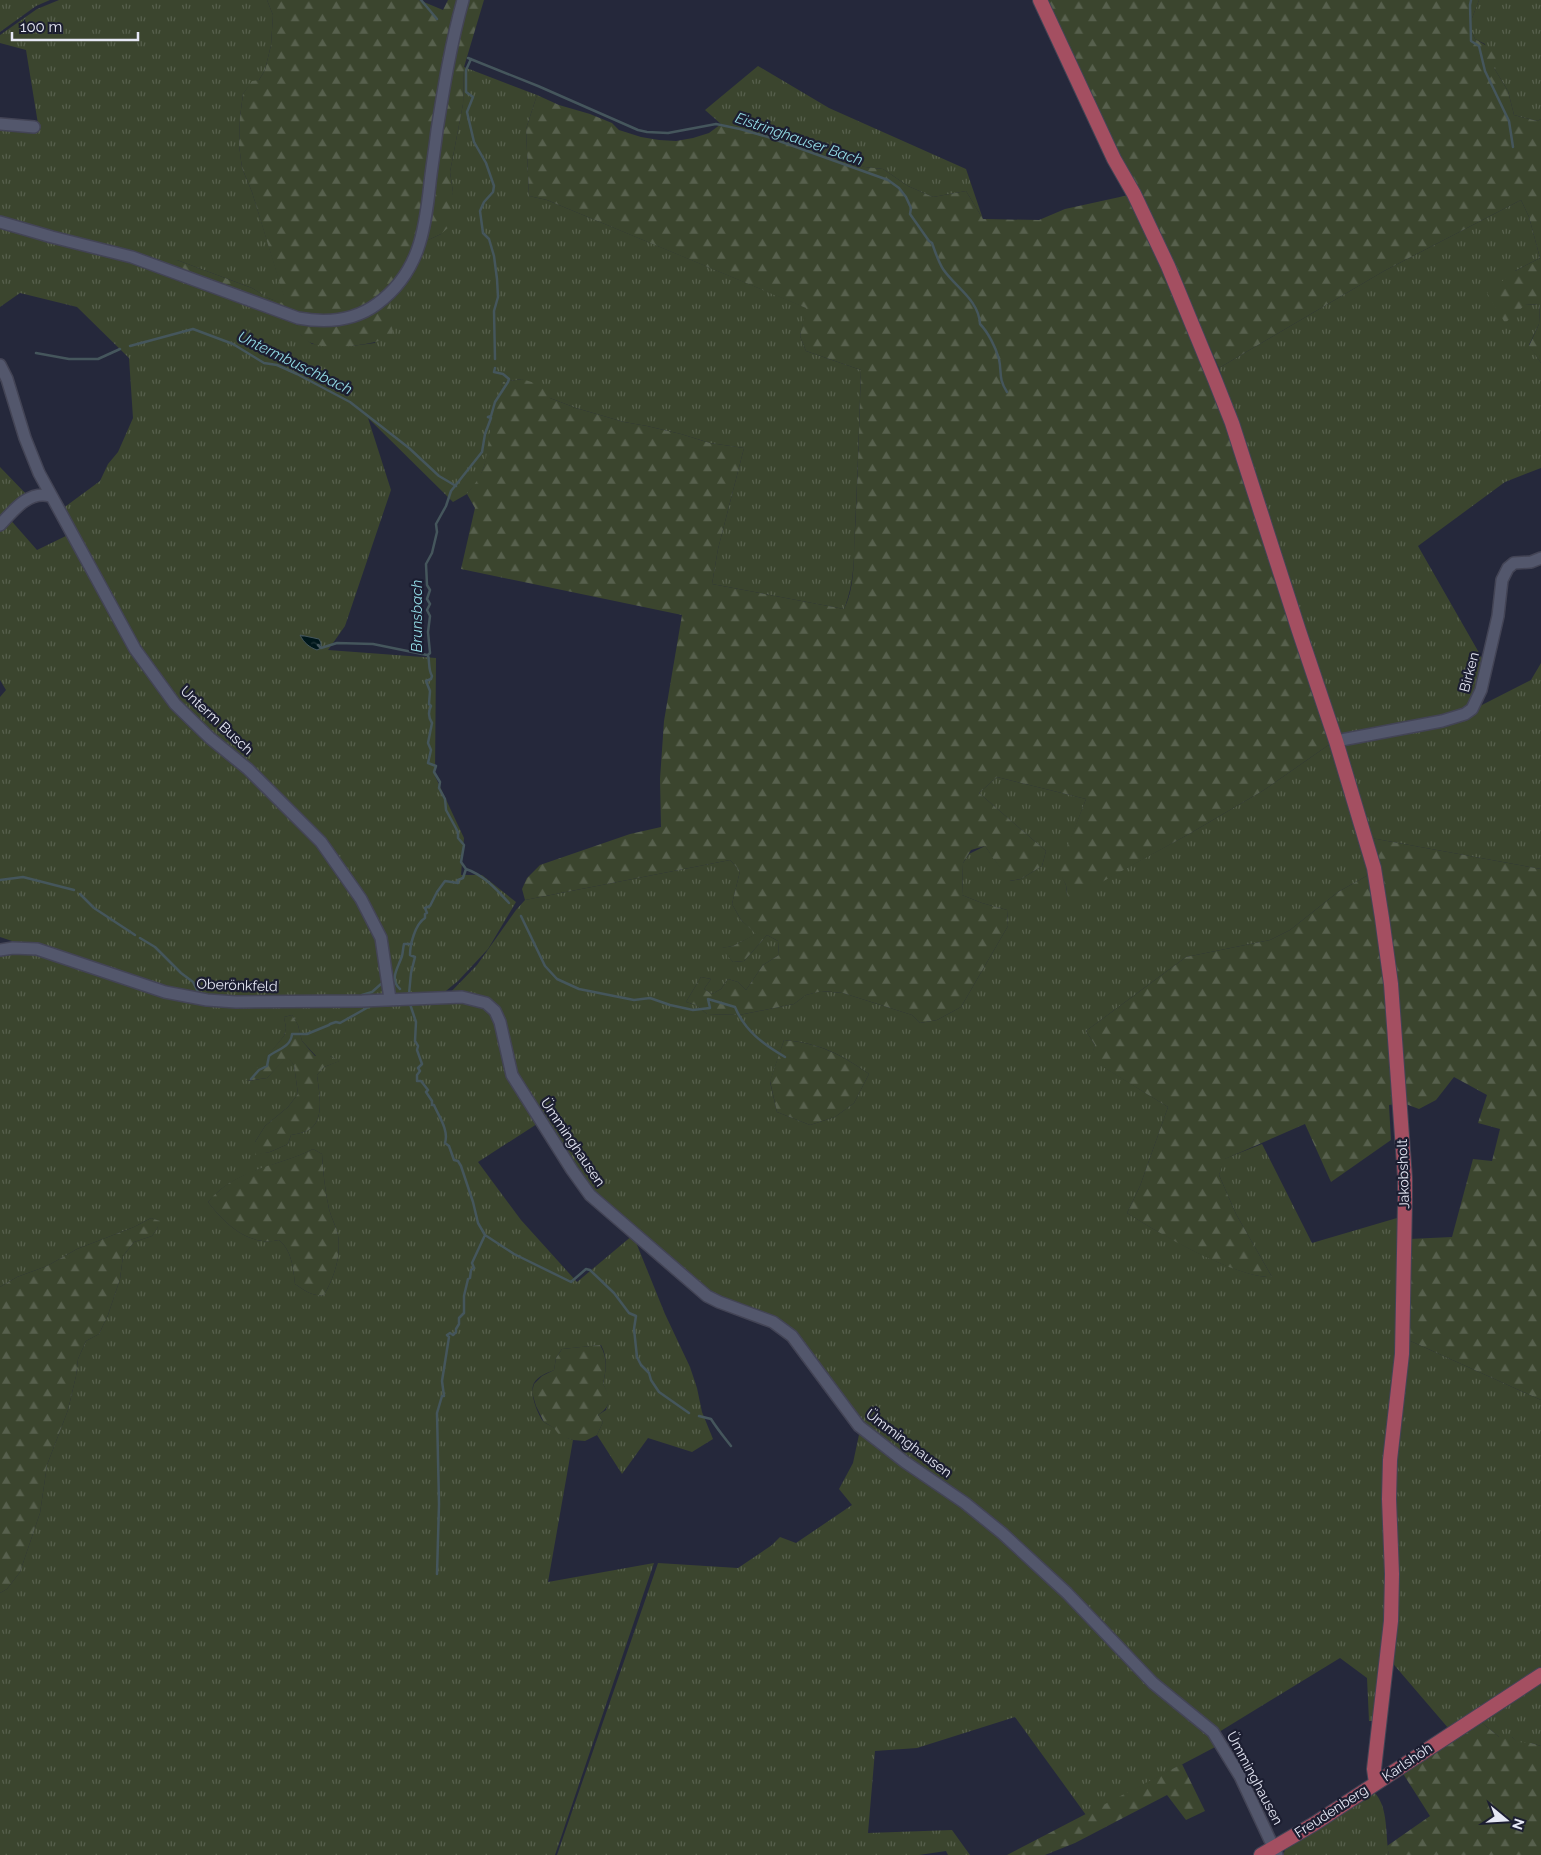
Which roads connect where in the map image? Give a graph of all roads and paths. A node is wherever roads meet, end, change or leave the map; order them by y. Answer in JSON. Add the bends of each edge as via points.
{"nodes":[{"id":1,"x":464,"y":0,"type":"edge"},
{"id":2,"x":1040,"y":0,"type":"edge"},
{"id":3,"x":0,"y":124,"type":"edge"},
{"id":4,"x":34,"y":127,"type":"dead end"},
{"id":5,"x":0,"y":222,"type":"edge"},
{"id":6,"x":0,"y":365,"type":"edge"},
{"id":7,"x":50,"y":496,"type":"junction"},
{"id":8,"x":0,"y":526,"type":"edge"},
{"id":9,"x":1541,"y":558,"type":"edge"},
{"id":10,"x":1336,"y":740,"type":"junction"},
{"id":11,"x":0,"y":950,"type":"edge"},
{"id":12,"x":390,"y":999,"type":"junction"},
{"id":13,"x":480,"y":1001,"type":"joint"},
{"id":14,"x":1541,"y":1675,"type":"edge"},
{"id":15,"x":1384,"y":1679,"type":"joint"},
{"id":16,"x":1376,"y":1783,"type":"junction"},
{"id":17,"x":1276,"y":1851,"type":"edge"},
{"id":18,"x":1261,"y":1855,"type":"edge"}],
"edges":[{"from":1,"to":5,"type":"street","via":[[446,74],[426,219],[417,252],[400,284],[361,313],[332,320],[298,318],[132,257]]},
{"from":2,"to":10,"type":"main road","name":"Jakobsholt","via":[[1168,266],[1215,380]]},
{"from":3,"to":4,"type":"street"},
{"from":6,"to":7,"type":"street","name":"Unterm Busch"},
{"from":7,"to":8,"type":"street","via":[[29,497]]},
{"from":7,"to":12,"type":"street","name":"Unterm Busch","via":[[135,649],[175,704],[321,842],[361,898],[381,938]]},
{"from":9,"to":10,"type":"street","name":"Birken","via":[[1514,563],[1502,580],[1498,616],[1481,690],[1472,709],[1442,722]]},
{"from":10,"to":15,"type":"main road","name":"Jakobsholt","via":[[1374,868],[1391,984],[1405,1178],[1402,1354],[1390,1460],[1392,1604]]},
{"from":11,"to":12,"type":"street","name":"Oberönkfeld","via":[[37,949],[165,992],[207,1000]]},
{"from":12,"to":13,"type":"street","name":"Oberönkfeld","via":[[462,997]]},
{"from":13,"to":17,"type":"street","name":"Ümminghausen","via":[[491,1006],[500,1022],[512,1075],[590,1196],[707,1296],[780,1326],[792,1336],[859,1426],[1002,1532],[1067,1593],[1153,1683],[1213,1732],[1240,1776]]},
{"from":14,"to":16,"type":"main road","name":"Karlshöh"},
{"from":15,"to":16,"type":"main road","name":"Karlshöh","via":[[1374,1769]]},
{"from":16,"to":17,"type":"main road","name":"Freudenberg"},
{"from":17,"to":18,"type":"main road","name":"Freudenberg"}]}
